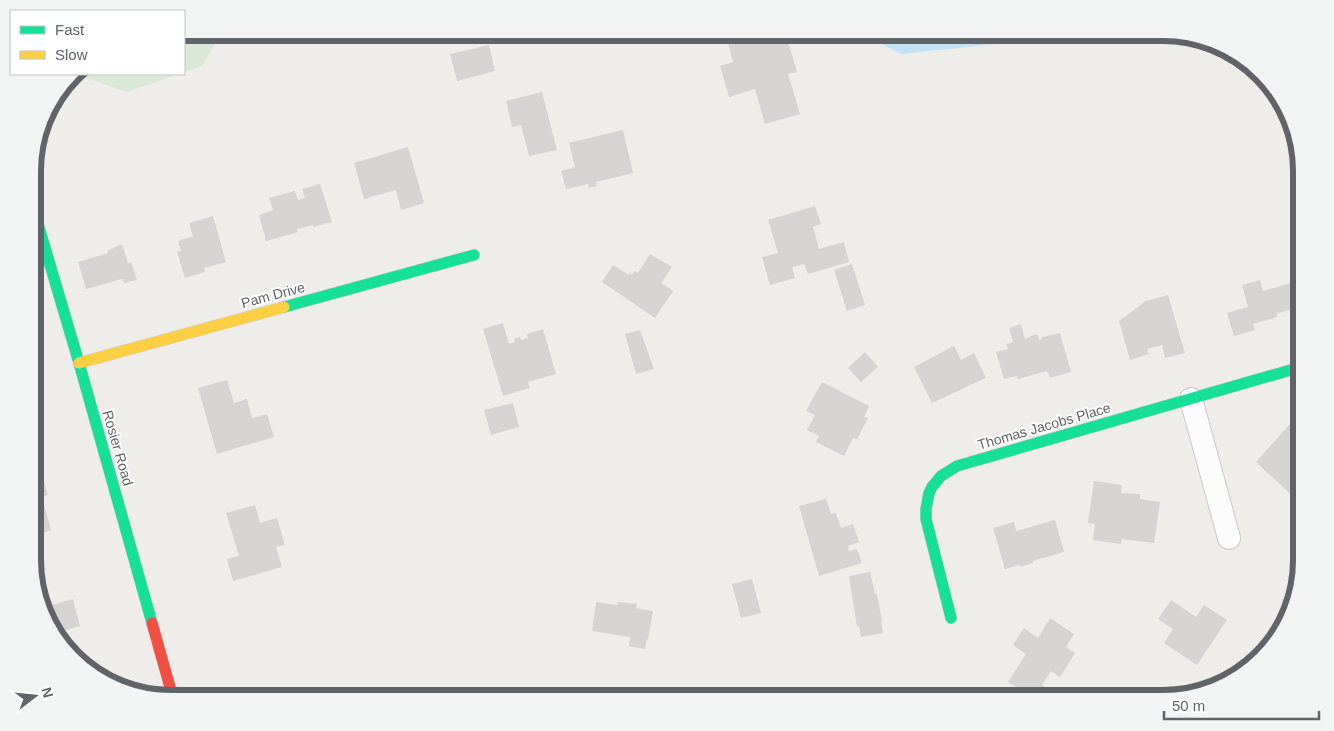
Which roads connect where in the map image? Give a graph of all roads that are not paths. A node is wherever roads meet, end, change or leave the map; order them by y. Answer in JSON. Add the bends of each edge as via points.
{"nodes":[{"id":1,"x":42,"y":237,"type":"edge"},
{"id":2,"x":474,"y":255,"type":"dead end"},
{"id":3,"x":79,"y":363,"type":"junction"},
{"id":4,"x":1293,"y":369,"type":"edge"},
{"id":5,"x":1191,"y":399,"type":"junction"},
{"id":6,"x":1229,"y":538,"type":"dead end"},
{"id":7,"x":951,"y":618,"type":"dead end"},
{"id":8,"x":171,"y":690,"type":"edge"}],
"edges":[{"from":1,"to":3,"type":"street","name":"Rosier Road"},
{"from":2,"to":3,"type":"street","name":"Pam Drive"},
{"from":3,"to":8,"type":"street","name":"Rosier Road"},
{"from":4,"to":5,"type":"street","name":"Thomas Jacobs Place"},
{"from":5,"to":6,"type":"street"},
{"from":5,"to":7,"type":"street","name":"Thomas Jacobs Place","via":[[957,466],[944,473],[932,486],[926,502],[926,519]]}]}
